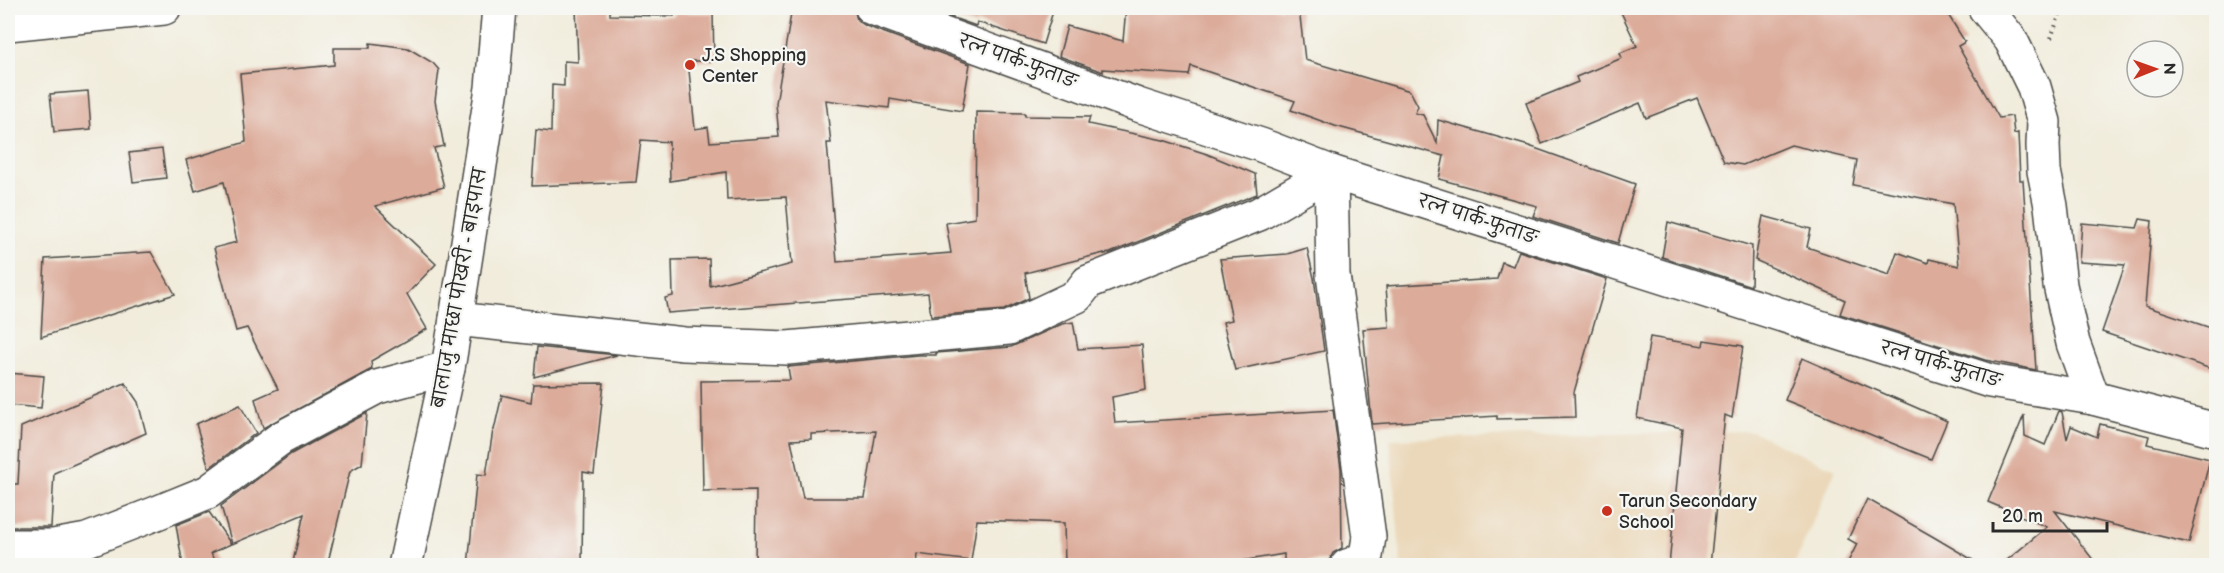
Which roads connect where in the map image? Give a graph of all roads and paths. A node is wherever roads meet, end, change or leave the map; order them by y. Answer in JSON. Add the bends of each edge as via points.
{"nodes":[{"id":1,"x":164,"y":8,"type":"edge"},
{"id":2,"x":499,"y":8,"type":"edge"},
{"id":3,"x":872,"y":8,"type":"edge"},
{"id":4,"x":1984,"y":8,"type":"edge"},
{"id":5,"x":8,"y":24,"type":"edge"},
{"id":6,"x":1331,"y":172,"type":"junction"},
{"id":7,"x":456,"y":319,"type":"junction"},
{"id":8,"x":448,"y":368,"type":"junction"},
{"id":9,"x":2093,"y":398,"type":"junction"},
{"id":10,"x":2217,"y":430,"type":"edge"},
{"id":11,"x":8,"y":546,"type":"edge"},
{"id":12,"x":405,"y":566,"type":"edge"},
{"id":13,"x":1347,"y":566,"type":"edge"}],
"edges":[{"from":1,"to":5,"type":"street"},
{"from":2,"to":7,"type":"street","name":"बालाजु माछा पोखरी - बाइपास","via":[[492,88]]},
{"from":3,"to":6,"type":"street","name":"रत्न पार्क-फुताङ"},
{"from":4,"to":9,"type":"street","via":[[2011,40],[2034,87],[2044,122],[2044,171],[2060,285],[2073,343]]},
{"from":6,"to":7,"type":"street","via":[[1259,214],[1088,282],[1077,296],[1009,328],[787,348],[684,344]]},
{"from":6,"to":9,"type":"street","name":"रत्न पार्क-फुताङ","via":[[1990,381]]},
{"from":6,"to":13,"type":"street","via":[[1334,275],[1369,537],[1366,556]]},
{"from":7,"to":8,"type":"street","name":"बालाजु माछा पोखरी - बाइपास"},
{"from":8,"to":11,"type":"street","via":[[377,387],[280,438],[208,492],[154,514],[87,540],[53,546]]},
{"from":8,"to":12,"type":"street","name":"बालाजु माछा पोखरी - बाइपास"},
{"from":9,"to":10,"type":"street","name":"रत्न पार्क-फुताङ"}]}
